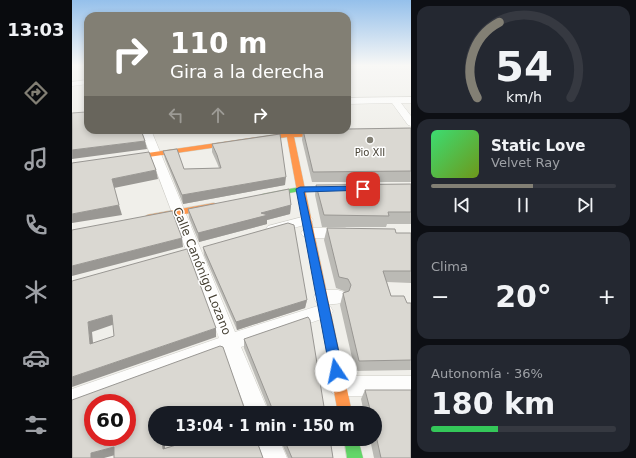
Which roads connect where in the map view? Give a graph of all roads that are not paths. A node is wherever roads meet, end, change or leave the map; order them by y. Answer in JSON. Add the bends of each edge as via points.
{"nodes":[{"id":1,"x":411,"y":100,"type":"edge"},
{"id":2,"x":351,"y":101,"type":"edge"},
{"id":3,"x":395,"y":101,"type":"junction"},
{"id":4,"x":411,"y":123,"type":"edge"},
{"id":5,"x":148,"y":134,"type":"edge"},
{"id":6,"x":283,"y":134,"type":"edge"},
{"id":7,"x":289,"y":134,"type":"edge"},
{"id":8,"x":156,"y":154,"type":"junction"},
{"id":9,"x":72,"y":166,"type":"edge"},
{"id":10,"x":300,"y":189,"type":"junction"},
{"id":11,"x":348,"y":189,"type":"edge"},
{"id":12,"x":254,"y":198,"type":"edge"},
{"id":13,"x":224,"y":204,"type":"edge"},
{"id":14,"x":178,"y":213,"type":"junction"},
{"id":15,"x":140,"y":220,"type":"edge"},
{"id":16,"x":307,"y":227,"type":"junction"},
{"id":17,"x":261,"y":232,"type":"edge"},
{"id":18,"x":356,"y":233,"type":"edge"},
{"id":19,"x":328,"y":302,"type":"junction"},
{"id":20,"x":230,"y":342,"type":"junction"},
{"id":21,"x":339,"y":386,"type":"junction"},
{"id":22,"x":411,"y":386,"type":"edge"},
{"id":23,"x":72,"y":399,"type":"edge"},
{"id":24,"x":255,"y":406,"type":"edge"},
{"id":25,"x":343,"y":406,"type":"edge"},
{"id":26,"x":271,"y":446,"type":"edge"},
{"id":27,"x":352,"y":446,"type":"edge"},
{"id":28,"x":275,"y":458,"type":"edge"},
{"id":29,"x":355,"y":458,"type":"edge"}],
"edges":[{"from":1,"to":3,"type":"street"},
{"from":2,"to":3,"type":"street"},
{"from":3,"to":4,"type":"street"},
{"from":5,"to":8,"type":"street","name":"Calle Canónigo Lozano"},
{"from":6,"to":8,"type":"street"},
{"from":7,"to":10,"type":"street"},
{"from":8,"to":9,"type":"street"},
{"from":8,"to":14,"type":"street","name":"Calle Canónigo Lozano"},
{"from":10,"to":11,"type":"street"},
{"from":10,"to":12,"type":"street"},
{"from":10,"to":16,"type":"street"},
{"from":13,"to":14,"type":"street"},
{"from":14,"to":15,"type":"street"},
{"from":14,"to":20,"type":"street","name":"Calle Canónigo Lozano"},
{"from":16,"to":17,"type":"street"},
{"from":16,"to":18,"type":"street"},
{"from":16,"to":19,"type":"street"},
{"from":19,"to":20,"type":"street"},
{"from":19,"to":21,"type":"street"},
{"from":20,"to":23,"type":"street"},
{"from":20,"to":24,"type":"street","name":"Calle Canónigo Lozano"},
{"from":21,"to":22,"type":"street"},
{"from":21,"to":25,"type":"street"},
{"from":26,"to":28,"type":"street"},
{"from":27,"to":29,"type":"street"}]}
